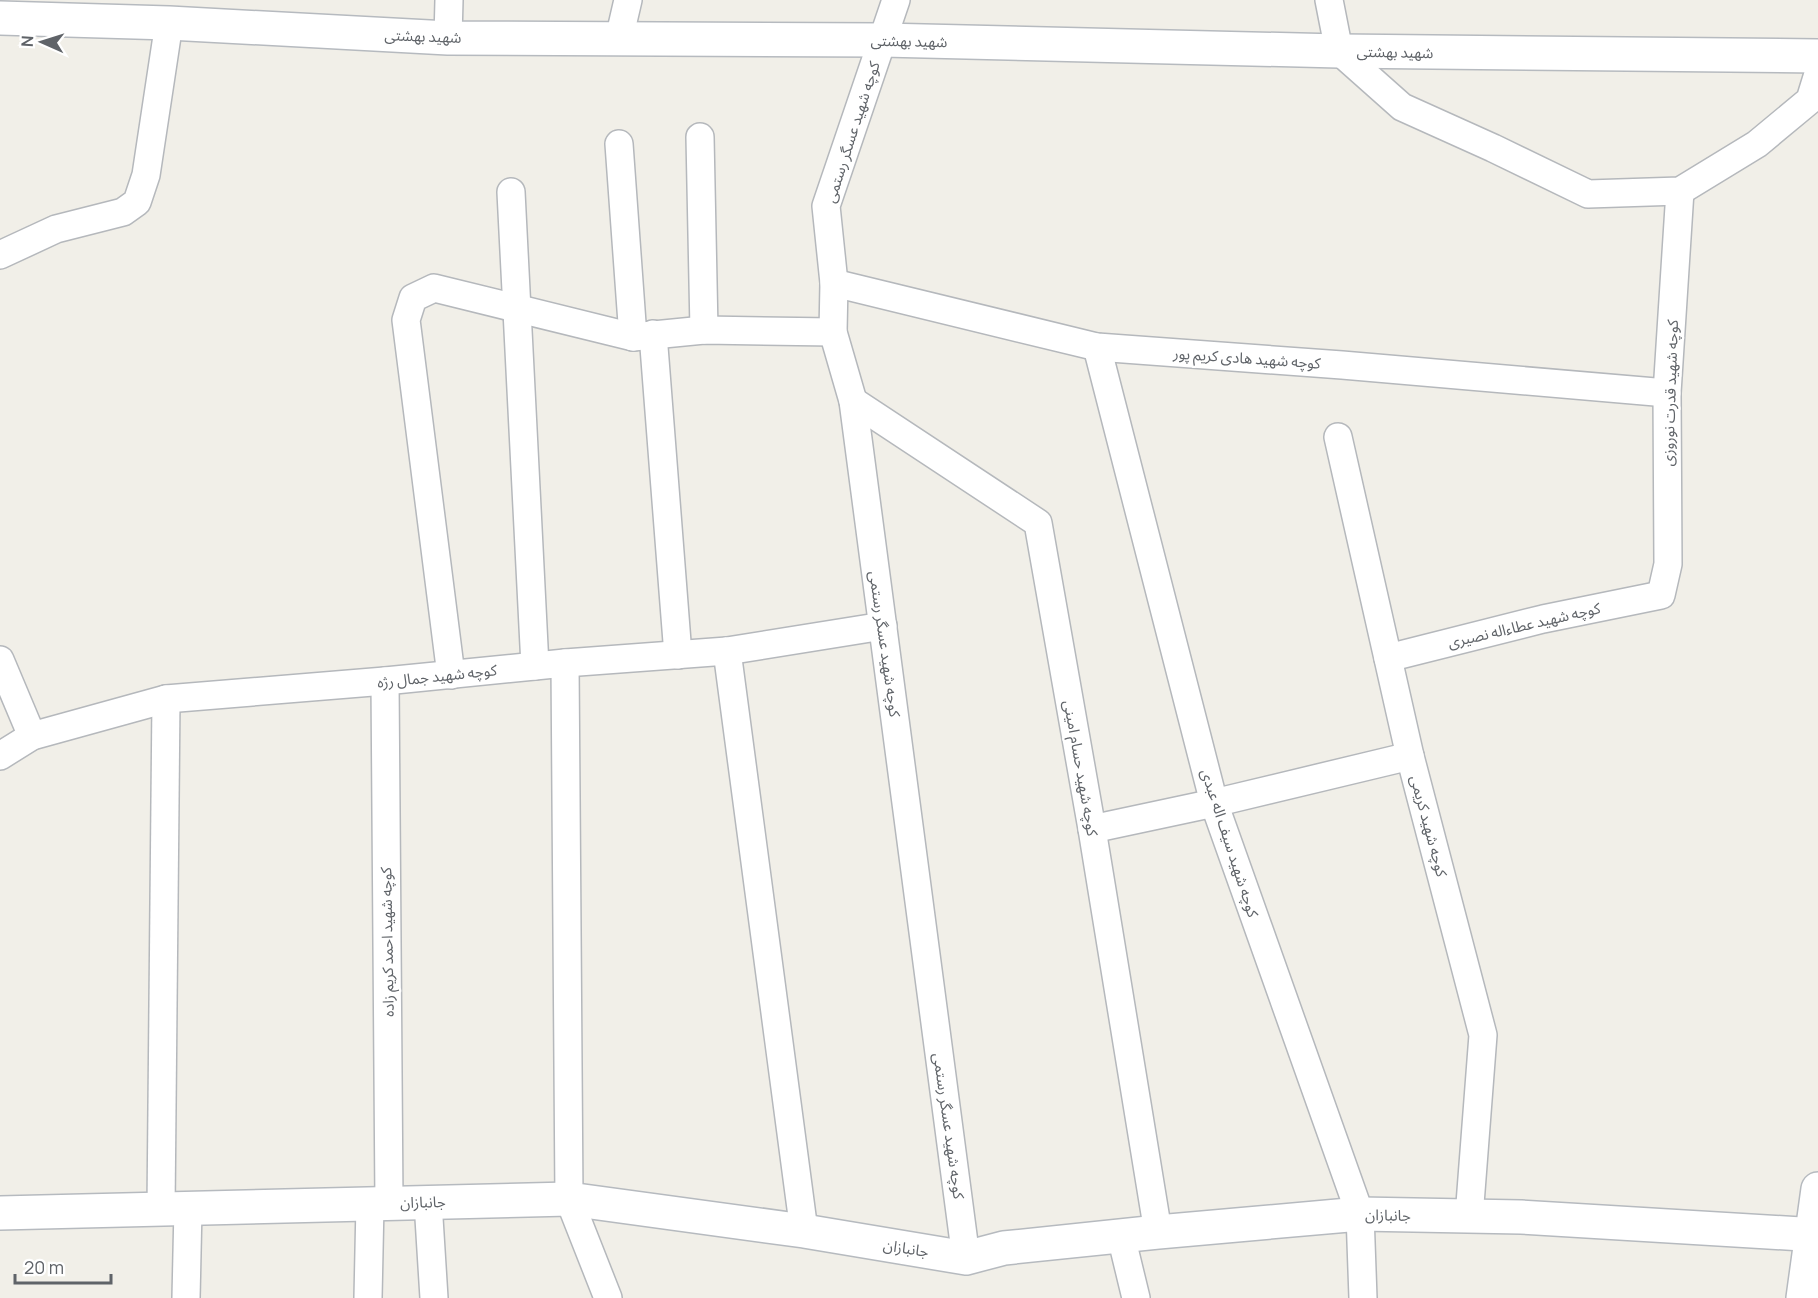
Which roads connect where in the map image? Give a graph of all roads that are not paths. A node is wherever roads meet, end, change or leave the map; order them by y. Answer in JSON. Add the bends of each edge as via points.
{"nodes":[{"id":1,"x":449,"y":0,"type":"edge"},
{"id":2,"x":628,"y":0,"type":"edge"},
{"id":3,"x":896,"y":0,"type":"edge"},
{"id":4,"x":1329,"y":0,"type":"edge"},
{"id":5,"x":0,"y":18,"type":"edge"},
{"id":6,"x":169,"y":23,"type":"junction"},
{"id":7,"x":448,"y":38,"type":"junction"},
{"id":8,"x":619,"y":39,"type":"junction"},
{"id":9,"x":883,"y":40,"type":"junction"},
{"id":10,"x":1339,"y":51,"type":"junction"},
{"id":11,"x":1818,"y":56,"type":"edge"},
{"id":12,"x":1818,"y":74,"type":"edge"},
{"id":13,"x":700,"y":137,"type":"dead end"},
{"id":14,"x":619,"y":144,"type":"dead end"},
{"id":15,"x":1680,"y":191,"type":"junction"},
{"id":16,"x":511,"y":192,"type":"dead end"},
{"id":17,"x":0,"y":255,"type":"edge"},
{"id":18,"x":834,"y":282,"type":"junction"},
{"id":19,"x":517,"y":309,"type":"junction"},
{"id":20,"x":704,"y":330,"type":"junction"},
{"id":21,"x":833,"y":332,"type":"junction"},
{"id":22,"x":643,"y":335,"type":"junction"},
{"id":23,"x":1097,"y":347,"type":"junction"},
{"id":24,"x":1667,"y":393,"type":"junction"},
{"id":25,"x":853,"y":400,"type":"junction"},
{"id":26,"x":1338,"y":437,"type":"dead end"},
{"id":27,"x":1661,"y":595,"type":"joint"},
{"id":28,"x":883,"y":626,"type":"junction"},
{"id":29,"x":727,"y":651,"type":"junction"},
{"id":30,"x":678,"y":655,"type":"junction"},
{"id":31,"x":1389,"y":658,"type":"junction"},
{"id":32,"x":0,"y":660,"type":"edge"},
{"id":33,"x":565,"y":663,"type":"junction"},
{"id":34,"x":535,"y":666,"type":"junction"},
{"id":35,"x":451,"y":675,"type":"junction"},
{"id":36,"x":385,"y":681,"type":"junction"},
{"id":37,"x":166,"y":699,"type":"junction"},
{"id":38,"x":32,"y":736,"type":"junction"},
{"id":39,"x":0,"y":756,"type":"edge"},
{"id":40,"x":1410,"y":756,"type":"junction"},
{"id":41,"x":1214,"y":803,"type":"junction"},
{"id":42,"x":1092,"y":829,"type":"junction"},
{"id":43,"x":1818,"y":1190,"type":"edge"},
{"id":44,"x":569,"y":1198,"type":"junction"},
{"id":45,"x":428,"y":1202,"type":"junction"},
{"id":46,"x":380,"y":1203,"type":"junction"},
{"id":47,"x":174,"y":1208,"type":"junction"},
{"id":48,"x":0,"y":1213,"type":"edge"},
{"id":49,"x":1360,"y":1214,"type":"junction"},
{"id":50,"x":1469,"y":1217,"type":"junction"},
{"id":51,"x":804,"y":1231,"type":"junction"},
{"id":52,"x":1158,"y":1232,"type":"junction"},
{"id":53,"x":1815,"y":1234,"type":"edge"},
{"id":54,"x":1121,"y":1236,"type":"junction"},
{"id":55,"x":966,"y":1258,"type":"junction"},
{"id":56,"x":186,"y":1298,"type":"edge"},
{"id":57,"x":368,"y":1298,"type":"edge"},
{"id":58,"x":434,"y":1298,"type":"edge"},
{"id":59,"x":608,"y":1298,"type":"edge"},
{"id":60,"x":1136,"y":1298,"type":"edge"},
{"id":61,"x":1363,"y":1298,"type":"edge"},
{"id":62,"x":1803,"y":1298,"type":"edge"}],
"edges":[{"from":1,"to":7,"type":"street"},
{"from":2,"to":8,"type":"street"},
{"from":3,"to":9,"type":"street","name":"کوچه شهید عسگر رستمی"},
{"from":4,"to":10,"type":"street"},
{"from":5,"to":6,"type":"street","name":"شهید بهشتی"},
{"from":6,"to":7,"type":"street","name":"شهید بهشتی"},
{"from":6,"to":17,"type":"street","via":[[146,175],[137,202],[123,212],[56,229]]},
{"from":7,"to":8,"type":"street","name":"شهید بهشتی"},
{"from":8,"to":9,"type":"street","name":"شهید بهشتی"},
{"from":9,"to":10,"type":"street","name":"شهید بهشتی"},
{"from":9,"to":18,"type":"street","name":"کوچه شهید عسگر رستمی","via":[[826,206]]},
{"from":10,"to":11,"type":"street","name":"شهید بهشتی"},
{"from":10,"to":15,"type":"street","via":[[1402,107],[1588,194]]},
{"from":12,"to":15,"type":"street","via":[[1810,100],[1757,144]]},
{"from":13,"to":20,"type":"street"},
{"from":14,"to":22,"type":"street"},
{"from":15,"to":24,"type":"street","name":"کوچه شهید قدرت نوروزی"},
{"from":16,"to":19,"type":"street"},
{"from":18,"to":21,"type":"street","name":"کوچه شهید عسگر رستمی"},
{"from":18,"to":23,"type":"street","name":"کوچه شهید هادی کریم پور"},
{"from":19,"to":22,"type":"street"},
{"from":19,"to":34,"type":"street"},
{"from":19,"to":35,"type":"street","via":[[434,288],[413,298],[406,320]]},
{"from":20,"to":21,"type":"street"},
{"from":20,"to":22,"type":"street"},
{"from":21,"to":25,"type":"street","name":"کوچه شهید عسگر رستمی"},
{"from":22,"to":30,"type":"street"},
{"from":23,"to":24,"type":"street","name":"کوچه شهید هادی کریم پور"},
{"from":23,"to":41,"type":"street","name":"کوچه شهید سیف اله عبدی"},
{"from":24,"to":27,"type":"street","name":"کوچه شهید قدرت نوروزی","via":[[1668,564]]},
{"from":25,"to":28,"type":"street","name":"کوچه شهید عسگر رستمی"},
{"from":25,"to":42,"type":"street","name":"کوچه شهید حسام امینی","via":[[1038,523]]},
{"from":26,"to":31,"type":"street","name":"کوچه شهید کریمی"},
{"from":27,"to":31,"type":"street","name":"کوچه شهید عطاءاله نصیری","via":[[1543,619]]},
{"from":28,"to":29,"type":"street","name":"کوچه شهید جمال رژه"},
{"from":28,"to":55,"type":"street","name":"کوچه شهید عسگر رستمی"},
{"from":29,"to":30,"type":"street","name":"کوچه شهید جمال رژه"},
{"from":29,"to":51,"type":"street"},
{"from":30,"to":33,"type":"street","name":"کوچه شهید جمال رژه"},
{"from":31,"to":40,"type":"street","name":"کوچه شهید کریمی"},
{"from":32,"to":38,"type":"street"},
{"from":33,"to":34,"type":"street","name":"کوچه شهید جمال رژه"},
{"from":33,"to":44,"type":"street"},
{"from":34,"to":35,"type":"street","name":"کوچه شهید جمال رژه"},
{"from":35,"to":36,"type":"street","name":"کوچه شهید جمال رژه"},
{"from":36,"to":37,"type":"street","name":"کوچه شهید جمال رژه"},
{"from":36,"to":46,"type":"street","name":"کوچه شهید احمد کریم زاده"},
{"from":37,"to":38,"type":"street","name":"کوچه شهید جمال رژه"},
{"from":37,"to":47,"type":"street"},
{"from":38,"to":39,"type":"street","name":"کوچه شهید جمال رژه"},
{"from":40,"to":41,"type":"street"},
{"from":40,"to":50,"type":"street","name":"کوچه شهید کریمی","via":[[1483,1035]]},
{"from":41,"to":42,"type":"street"},
{"from":41,"to":49,"type":"street","name":"کوچه شهید سیف اله عبدی"},
{"from":42,"to":52,"type":"street","name":"کوچه شهید حسام امینی"},
{"from":43,"to":53,"type":"street"},
{"from":44,"to":45,"type":"street","name":"جانبازان"},
{"from":44,"to":51,"type":"street","name":"جانبازان"},
{"from":44,"to":59,"type":"street"},
{"from":45,"to":46,"type":"street","name":"جانبازان"},
{"from":45,"to":58,"type":"street"},
{"from":46,"to":47,"type":"street","name":"جانبازان"},
{"from":46,"to":57,"type":"street","name":"کوچه شهید احمد کریم زاده"},
{"from":47,"to":48,"type":"street","name":"جانبازان"},
{"from":47,"to":56,"type":"street"},
{"from":49,"to":50,"type":"street","name":"جانبازان"},
{"from":49,"to":52,"type":"street","name":"جانبازان"},
{"from":49,"to":61,"type":"street","name":"کوچه شهید سیف اله عبدی"},
{"from":50,"to":53,"type":"street","name":"جانبازان"},
{"from":51,"to":55,"type":"street","name":"جانبازان"},
{"from":52,"to":54,"type":"street","name":"جانبازان"},
{"from":53,"to":62,"type":"street"},
{"from":54,"to":55,"type":"street","name":"جانبازان","via":[[1004,1248]]},
{"from":54,"to":60,"type":"street"}]}
